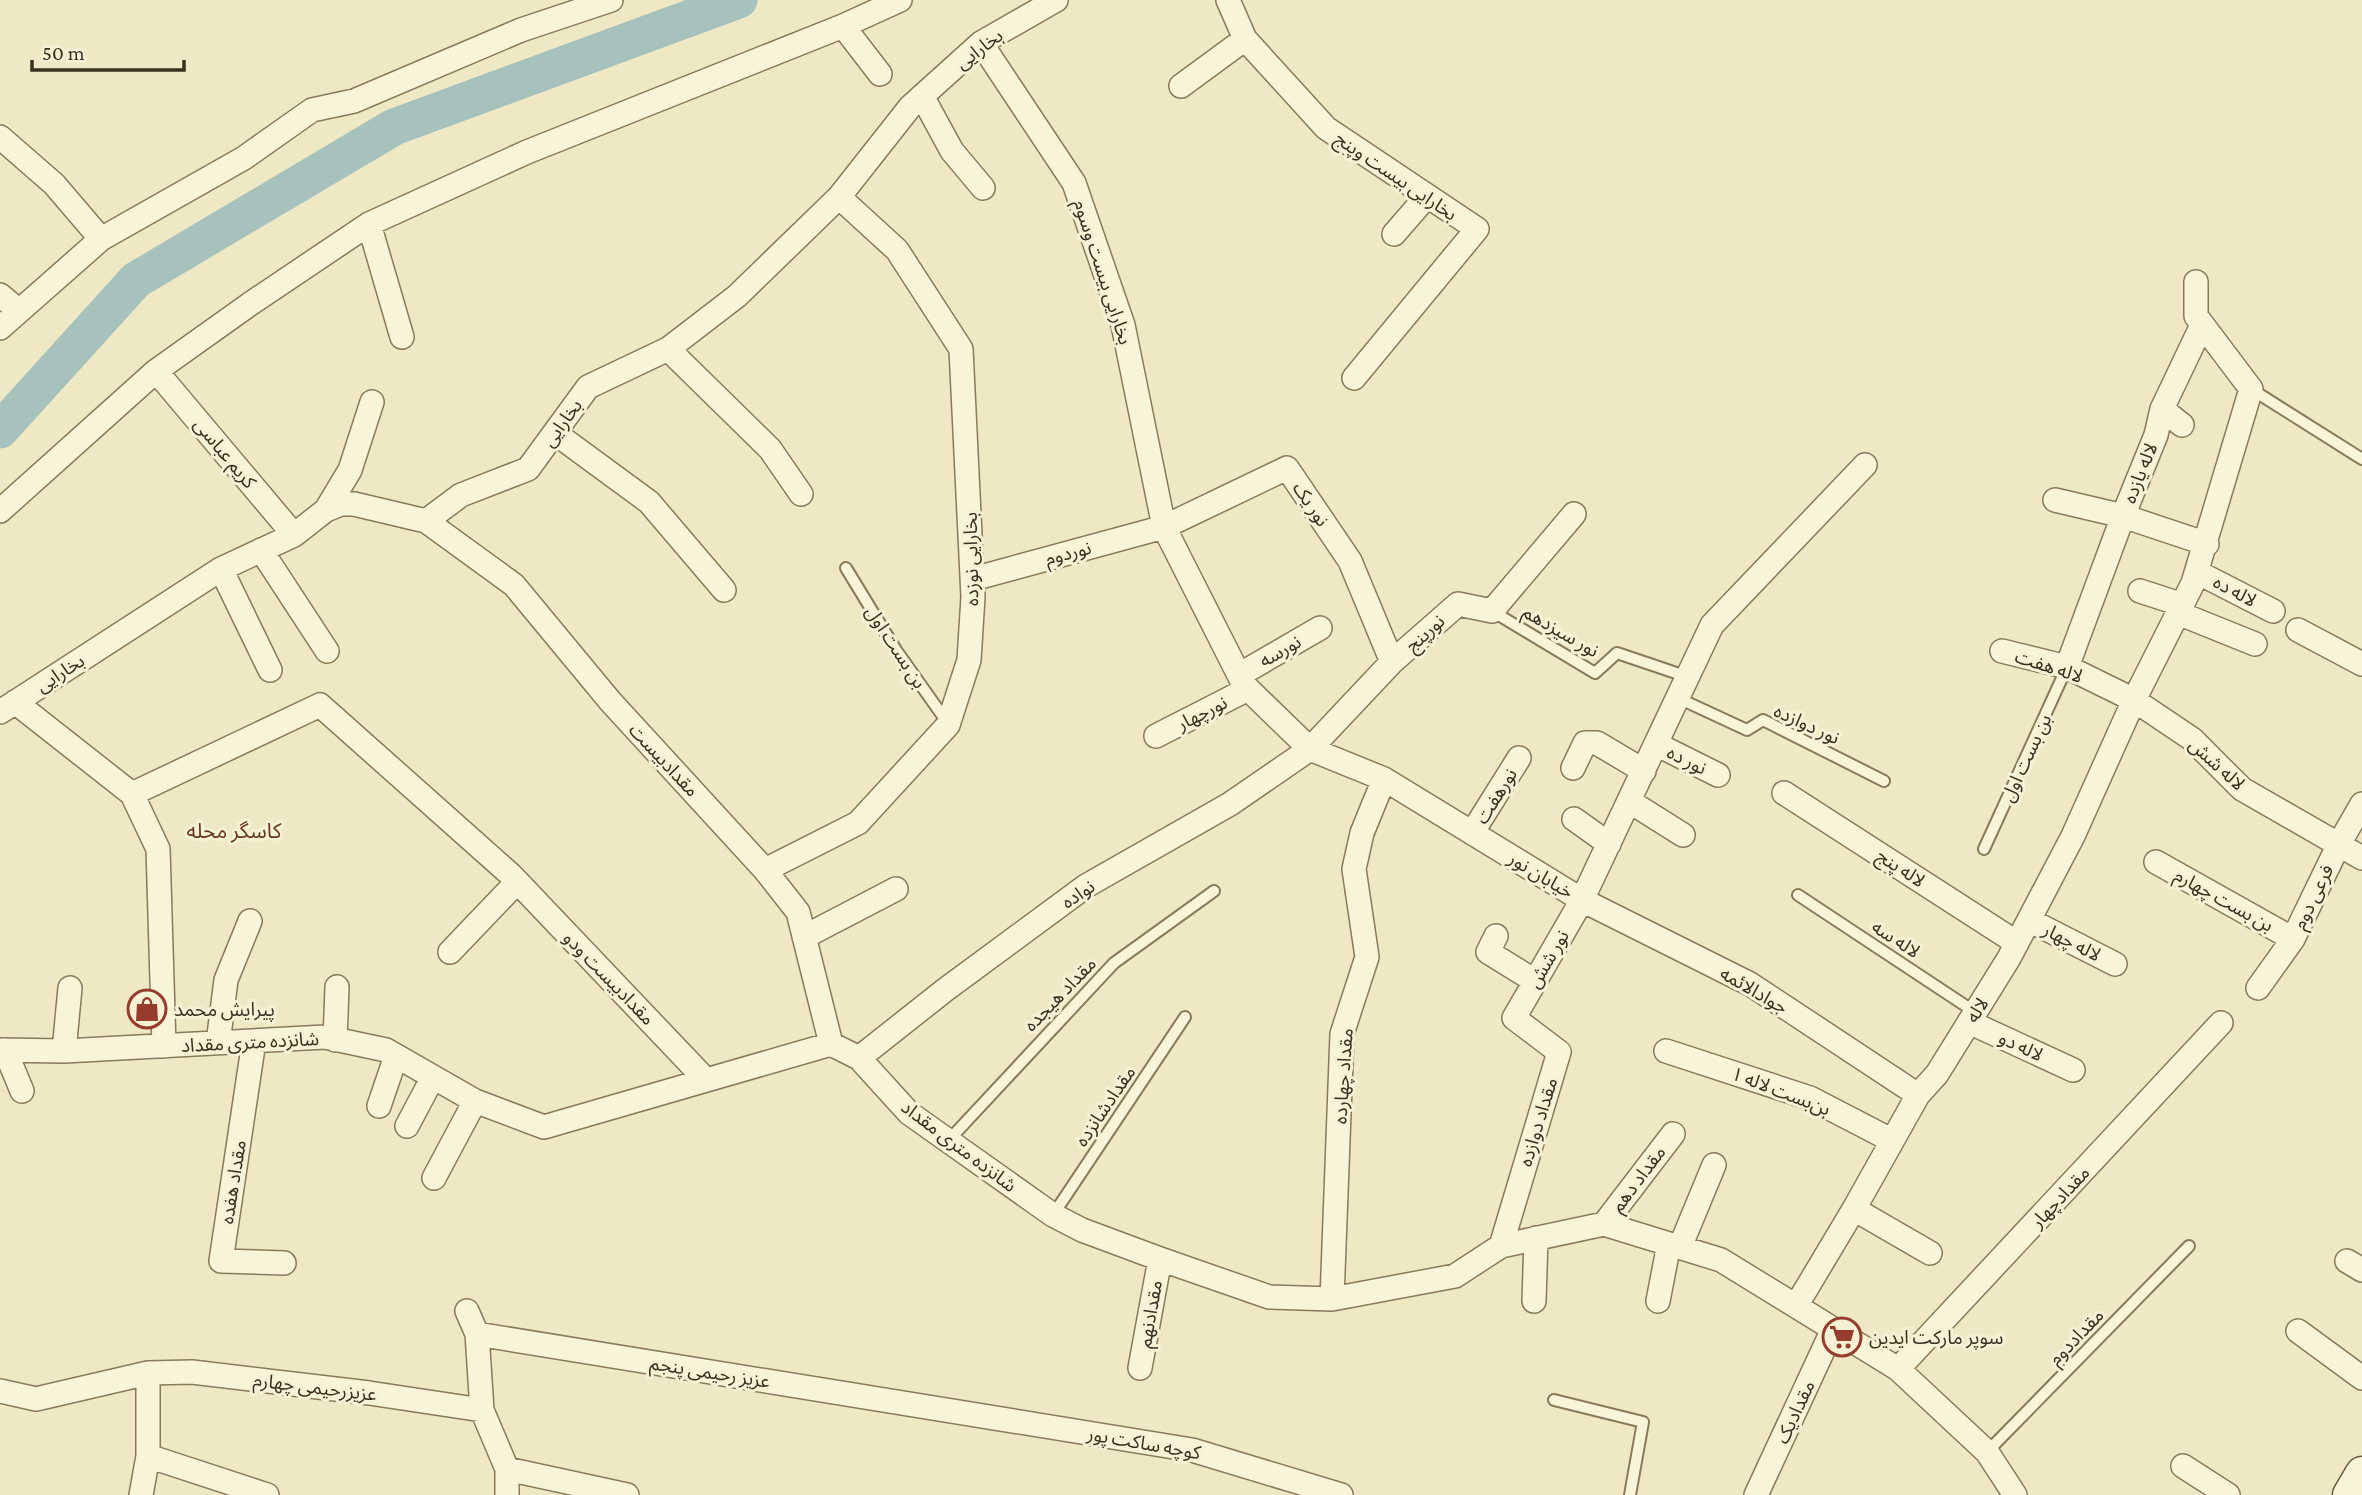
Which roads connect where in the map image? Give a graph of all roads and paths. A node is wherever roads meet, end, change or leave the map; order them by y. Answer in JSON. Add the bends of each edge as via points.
{"nodes":[{"id":1,"x":611,"y":0,"type":"edge"},
{"id":2,"x":900,"y":0,"type":"edge"},
{"id":3,"x":1056,"y":0,"type":"edge"},
{"id":4,"x":1228,"y":0,"type":"edge"},
{"id":5,"x":844,"y":26,"type":"junction"},
{"id":6,"x":1245,"y":39,"type":"junction"},
{"id":7,"x":981,"y":43,"type":"junction"},
{"id":8,"x":880,"y":74,"type":"dead end"},
{"id":9,"x":1181,"y":86,"type":"dead end"},
{"id":10,"x":922,"y":96,"type":"junction"},
{"id":11,"x":0,"y":137,"type":"edge"},
{"id":12,"x":983,"y":188,"type":"dead end"},
{"id":13,"x":1427,"y":196,"type":"junction"},
{"id":14,"x":839,"y":197,"type":"junction"},
{"id":15,"x":369,"y":224,"type":"junction"},
{"id":16,"x":1394,"y":234,"type":"dead end"},
{"id":17,"x":101,"y":239,"type":"junction"},
{"id":18,"x":2196,"y":282,"type":"dead end"},
{"id":19,"x":0,"y":295,"type":"edge"},
{"id":20,"x":19,"y":311,"type":"junction"},
{"id":21,"x":2202,"y":325,"type":"junction"},
{"id":22,"x":0,"y":328,"type":"edge"},
{"id":23,"x":402,"y":337,"type":"dead end"},
{"id":24,"x":668,"y":349,"type":"junction"},
{"id":25,"x":156,"y":371,"type":"junction"},
{"id":26,"x":1354,"y":378,"type":"dead end"},
{"id":27,"x":2251,"y":388,"type":"junction"},
{"id":28,"x":372,"y":402,"type":"dead end"},
{"id":29,"x":2162,"y":409,"type":"junction"},
{"id":30,"x":2182,"y":425,"type":"dead end"},
{"id":31,"x":555,"y":433,"type":"junction"},
{"id":32,"x":2362,"y":459,"type":"edge"},
{"id":33,"x":1865,"y":465,"type":"dead end"},
{"id":34,"x":801,"y":494,"type":"dead end"},
{"id":35,"x":2055,"y":500,"type":"dead end"},
{"id":36,"x":326,"y":510,"type":"junction"},
{"id":37,"x":0,"y":511,"type":"edge"},
{"id":38,"x":1574,"y":514,"type":"dead end"},
{"id":39,"x":2123,"y":516,"type":"junction"},
{"id":40,"x":426,"y":521,"type":"junction"},
{"id":41,"x":1164,"y":527,"type":"junction"},
{"id":42,"x":294,"y":535,"type":"junction"},
{"id":43,"x":2207,"y":544,"type":"junction"},
{"id":44,"x":261,"y":550,"type":"junction"},
{"id":45,"x":846,"y":568,"type":"dead end"},
{"id":46,"x":221,"y":569,"type":"junction"},
{"id":47,"x":2197,"y":572,"type":"junction"},
{"id":48,"x":973,"y":579,"type":"junction"},
{"id":49,"x":724,"y":590,"type":"dead end"},
{"id":50,"x":2140,"y":591,"type":"dead end"},
{"id":51,"x":2180,"y":609,"type":"junction"},
{"id":52,"x":1492,"y":611,"type":"junction"},
{"id":53,"x":2273,"y":611,"type":"dead end"},
{"id":54,"x":1320,"y":628,"type":"dead end"},
{"id":55,"x":2298,"y":630,"type":"dead end"},
{"id":56,"x":2255,"y":644,"type":"dead end"},
{"id":57,"x":327,"y":651,"type":"dead end"},
{"id":58,"x":2002,"y":651,"type":"dead end"},
{"id":59,"x":1392,"y":662,"type":"junction"},
{"id":60,"x":2362,"y":664,"type":"edge"},
{"id":61,"x":2067,"y":667,"type":"junction"},
{"id":62,"x":270,"y":670,"type":"dead end"},
{"id":63,"x":1244,"y":682,"type":"junction"},
{"id":64,"x":1683,"y":687,"type":"junction"},
{"id":65,"x":2134,"y":700,"type":"junction"},
{"id":66,"x":8,"y":707,"type":"edge"},
{"id":67,"x":948,"y":725,"type":"junction"},
{"id":68,"x":1156,"y":736,"type":"dead end"},
{"id":69,"x":1656,"y":744,"type":"junction"},
{"id":70,"x":1310,"y":749,"type":"junction"},
{"id":71,"x":1519,"y":758,"type":"dead end"},
{"id":72,"x":1573,"y":768,"type":"dead end"},
{"id":73,"x":1644,"y":771,"type":"junction"},
{"id":74,"x":1718,"y":775,"type":"dead end"},
{"id":75,"x":1384,"y":779,"type":"junction"},
{"id":76,"x":1884,"y":780,"type":"dead end"},
{"id":77,"x":1784,"y":793,"type":"dead end"},
{"id":78,"x":132,"y":794,"type":"junction"},
{"id":79,"x":1629,"y":801,"type":"junction"},
{"id":80,"x":2362,"y":804,"type":"edge"},
{"id":81,"x":1574,"y":819,"type":"dead end"},
{"id":82,"x":1472,"y":833,"type":"junction"},
{"id":83,"x":1683,"y":835,"type":"dead end"},
{"id":84,"x":1609,"y":844,"type":"junction"},
{"id":85,"x":2339,"y":844,"type":"junction"},
{"id":86,"x":1984,"y":849,"type":"dead end"},
{"id":87,"x":2362,"y":858,"type":"edge"},
{"id":88,"x":2156,"y":862,"type":"dead end"},
{"id":89,"x":765,"y":870,"type":"junction"},
{"id":90,"x":514,"y":878,"type":"junction"},
{"id":91,"x":896,"y":889,"type":"dead end"},
{"id":92,"x":1214,"y":891,"type":"dead end"},
{"id":93,"x":1798,"y":895,"type":"dead end"},
{"id":94,"x":1582,"y":900,"type":"junction"},
{"id":95,"x":2029,"y":920,"type":"junction"},
{"id":96,"x":250,"y":921,"type":"dead end"},
{"id":97,"x":1496,"y":936,"type":"dead end"},
{"id":98,"x":804,"y":937,"type":"junction"},
{"id":99,"x":2293,"y":939,"type":"junction"},
{"id":100,"x":2017,"y":943,"type":"junction"},
{"id":101,"x":450,"y":952,"type":"dead end"},
{"id":102,"x":2115,"y":964,"type":"dead end"},
{"id":103,"x":1535,"y":981,"type":"junction"},
{"id":104,"x":337,"y":987,"type":"dead end"},
{"id":105,"x":70,"y":988,"type":"dead end"},
{"id":106,"x":2258,"y":988,"type":"dead end"},
{"id":107,"x":1185,"y":1017,"type":"dead end"},
{"id":108,"x":1972,"y":1017,"type":"junction"},
{"id":109,"x":1514,"y":1018,"type":"joint"},
{"id":110,"x":2221,"y":1023,"type":"dead end"},
{"id":111,"x":335,"y":1040,"type":"junction"},
{"id":112,"x":254,"y":1041,"type":"junction"},
{"id":113,"x":218,"y":1043,"type":"junction"},
{"id":114,"x":831,"y":1044,"type":"junction"},
{"id":115,"x":164,"y":1046,"type":"junction"},
{"id":116,"x":3,"y":1050,"type":"edge"},
{"id":117,"x":64,"y":1051,"type":"junction"},
{"id":118,"x":1666,"y":1051,"type":"dead end"},
{"id":119,"x":396,"y":1056,"type":"junction"},
{"id":120,"x":859,"y":1058,"type":"junction"},
{"id":121,"x":2073,"y":1070,"type":"dead end"},
{"id":122,"x":433,"y":1077,"type":"junction"},
{"id":123,"x":706,"y":1080,"type":"junction"},
{"id":124,"x":22,"y":1091,"type":"dead end"},
{"id":125,"x":1918,"y":1095,"type":"junction"},
{"id":126,"x":475,"y":1101,"type":"junction"},
{"id":127,"x":379,"y":1106,"type":"dead end"},
{"id":128,"x":407,"y":1126,"type":"dead end"},
{"id":129,"x":1672,"y":1134,"type":"dead end"},
{"id":130,"x":949,"y":1140,"type":"junction"},
{"id":131,"x":1891,"y":1140,"type":"junction"},
{"id":132,"x":1714,"y":1165,"type":"dead end"},
{"id":133,"x":434,"y":1178,"type":"dead end"},
{"id":134,"x":1854,"y":1209,"type":"junction"},
{"id":135,"x":1054,"y":1215,"type":"junction"},
{"id":136,"x":1604,"y":1224,"type":"junction"},
{"id":137,"x":1536,"y":1238,"type":"junction"},
{"id":138,"x":1500,"y":1246,"type":"junction"},
{"id":139,"x":1675,"y":1246,"type":"junction"},
{"id":140,"x":2189,"y":1246,"type":"dead end"},
{"id":141,"x":1930,"y":1254,"type":"dead end"},
{"id":142,"x":1160,"y":1259,"type":"junction"},
{"id":143,"x":284,"y":1263,"type":"dead end"},
{"id":144,"x":1332,"y":1299,"type":"junction"},
{"id":145,"x":1534,"y":1301,"type":"dead end"},
{"id":146,"x":1658,"y":1301,"type":"dead end"},
{"id":147,"x":1796,"y":1306,"type":"junction"},
{"id":148,"x":467,"y":1311,"type":"dead end"},
{"id":149,"x":1833,"y":1329,"type":"junction"},
{"id":150,"x":2298,"y":1331,"type":"dead end"},
{"id":151,"x":477,"y":1334,"type":"junction"},
{"id":152,"x":1140,"y":1368,"type":"dead end"},
{"id":153,"x":1898,"y":1369,"type":"junction"},
{"id":154,"x":148,"y":1373,"type":"junction"},
{"id":155,"x":2362,"y":1378,"type":"edge"},
{"id":156,"x":0,"y":1391,"type":"edge"},
{"id":157,"x":1555,"y":1400,"type":"dead end"},
{"id":158,"x":943,"y":1409,"type":"joint"},
{"id":159,"x":482,"y":1410,"type":"junction"},
{"id":160,"x":1987,"y":1452,"type":"junction"},
{"id":161,"x":148,"y":1456,"type":"junction"},
{"id":162,"x":2183,"y":1466,"type":"dead end"},
{"id":163,"x":507,"y":1469,"type":"junction"},
{"id":164,"x":2362,"y":1473,"type":"edge"},
{"id":165,"x":141,"y":1495,"type":"edge"},
{"id":166,"x":267,"y":1495,"type":"edge"},
{"id":167,"x":506,"y":1495,"type":"edge"},
{"id":168,"x":627,"y":1495,"type":"edge"},
{"id":169,"x":1341,"y":1495,"type":"edge"},
{"id":170,"x":1630,"y":1495,"type":"edge"},
{"id":171,"x":1756,"y":1495,"type":"edge"},
{"id":172,"x":2015,"y":1495,"type":"edge"},
{"id":173,"x":2228,"y":1495,"type":"edge"},
{"id":174,"x":2349,"y":1495,"type":"edge"}],
"edges":[{"from":1,"to":17,"type":"street","via":[[521,30],[354,101],[312,110],[244,158]]},
{"from":2,"to":5,"type":"street"},
{"from":3,"to":7,"type":"street","name":"بخارایی"},
{"from":4,"to":6,"type":"street","name":"بخارایی بیست وپنج"},
{"from":5,"to":8,"type":"street"},
{"from":5,"to":15,"type":"street","via":[[527,152]]},
{"from":6,"to":9,"type":"street"},
{"from":6,"to":13,"type":"street","name":"بخارایی بیست وپنج","via":[[1326,128]]},
{"from":7,"to":10,"type":"street","name":"بخارایی"},
{"from":7,"to":41,"type":"street","name":"بخارایی بیست وسوم","via":[[1074,183],[1122,325]]},
{"from":10,"to":12,"type":"street","via":[[952,150]]},
{"from":10,"to":14,"type":"street","name":"بخارایی"},
{"from":11,"to":17,"type":"street","via":[[54,184]]},
{"from":13,"to":16,"type":"street"},
{"from":13,"to":26,"type":"street","name":"بخارایی بیست وپنج","via":[[1477,229]]},
{"from":14,"to":24,"type":"street","name":"بخارایی","via":[[737,296]]},
{"from":14,"to":48,"type":"street","name":"بخارایی نوزده","via":[[897,250],[961,349]]},
{"from":15,"to":23,"type":"street"},
{"from":15,"to":25,"type":"street"},
{"from":17,"to":20,"type":"street"},
{"from":18,"to":21,"type":"street","via":[[2196,316]]},
{"from":19,"to":20,"type":"street"},
{"from":20,"to":22,"type":"street"},
{"from":21,"to":27,"type":"street"},
{"from":21,"to":29,"type":"street","name":"لاله یازده"},
{"from":24,"to":31,"type":"street","name":"بخارایی","via":[[588,387]]},
{"from":24,"to":34,"type":"street","via":[[770,449]]},
{"from":25,"to":37,"type":"street"},
{"from":25,"to":42,"type":"street","name":"کریم عباسی"},
{"from":27,"to":32,"type":"lane"},
{"from":27,"to":43,"type":"street","name":"لاله"},
{"from":28,"to":36,"type":"street","via":[[350,470]]},
{"from":29,"to":30,"type":"street"},
{"from":29,"to":39,"type":"street","name":"لاله یازده"},
{"from":31,"to":40,"type":"street","name":"بخارایی","via":[[528,469],[461,495]]},
{"from":31,"to":49,"type":"street","via":[[649,502]]},
{"from":33,"to":64,"type":"street","name":"خیابان نور","via":[[1712,625]]},
{"from":35,"to":39,"type":"street"},
{"from":36,"to":40,"type":"street","via":[[354,505]]},
{"from":36,"to":42,"type":"street","name":"بخارایی"},
{"from":38,"to":52,"type":"street"},
{"from":39,"to":43,"type":"street","name":"لاله یازده"},
{"from":39,"to":61,"type":"street"},
{"from":40,"to":89,"type":"street","name":"مقدادبیست","via":[[514,585],[610,701]]},
{"from":41,"to":48,"type":"street","name":"نوردوم"},
{"from":41,"to":59,"type":"street","name":"نور یک","via":[[1287,468],[1350,561]]},
{"from":41,"to":63,"type":"street","name":"خیابان نور"},
{"from":42,"to":44,"type":"street","name":"بخارایی"},
{"from":43,"to":47,"type":"street","name":"لاله"},
{"from":44,"to":46,"type":"street","name":"بخارایی"},
{"from":44,"to":57,"type":"street"},
{"from":45,"to":67,"type":"lane","name":"بن بست اول"},
{"from":46,"to":62,"type":"street"},
{"from":46,"to":66,"type":"street","name":"بخارایی"},
{"from":47,"to":51,"type":"street","name":"لاله"},
{"from":47,"to":53,"type":"street","name":"لاله ده"},
{"from":48,"to":67,"type":"street","name":"بخارایی نوزده","via":[[969,660]]},
{"from":50,"to":51,"type":"street"},
{"from":51,"to":56,"type":"street"},
{"from":51,"to":65,"type":"street","name":"لاله"},
{"from":52,"to":59,"type":"street","name":"نورپنج","via":[[1458,604]]},
{"from":52,"to":64,"type":"lane","name":"نور سیزدهم","via":[[1595,673],[1617,653]]},
{"from":54,"to":63,"type":"street","name":"نورسه"},
{"from":55,"to":60,"type":"street"},
{"from":58,"to":61,"type":"street","name":"لاله هفت"},
{"from":59,"to":70,"type":"street","name":"نورپنج"},
{"from":61,"to":65,"type":"street","name":"لاله هفت"},
{"from":61,"to":86,"type":"lane","name":"بن بست اول"},
{"from":63,"to":68,"type":"street","name":"نورچهار"},
{"from":63,"to":70,"type":"street","name":"خیابان نور"},
{"from":64,"to":69,"type":"street","name":"خیابان نور"},
{"from":64,"to":76,"type":"lane","name":"نور دوازده","via":[[1747,730],[1763,720]]},
{"from":65,"to":85,"type":"street","name":"لاله شش","via":[[2192,739],[2242,789]]},
{"from":65,"to":95,"type":"street","name":"لاله","via":[[2073,836]]},
{"from":66,"to":78,"type":"street"},
{"from":67,"to":89,"type":"street","name":"بخارایی نوزده","via":[[858,823]]},
{"from":69,"to":73,"type":"street","name":"خیابان نور"},
{"from":69,"to":74,"type":"street","name":"نور ده"},
{"from":70,"to":75,"type":"street","name":"خیابان نور"},
{"from":70,"to":120,"type":"street","name":"نواده","via":[[1230,804],[1086,886]]},
{"from":71,"to":82,"type":"street","name":"نورهفت"},
{"from":72,"to":73,"type":"street","via":[[1585,743],[1597,743]]},
{"from":73,"to":79,"type":"street","name":"خیابان نور"},
{"from":75,"to":82,"type":"street","name":"خیابان نور"},
{"from":75,"to":144,"type":"street","name":"مقداد چهارده","via":[[1354,869],[1367,957],[1342,1034]]},
{"from":77,"to":100,"type":"street","name":"لاله پنج"},
{"from":78,"to":90,"type":"street","name":"مقدادبیست ودو","via":[[320,705]]},
{"from":78,"to":115,"type":"street","via":[[158,849]]},
{"from":79,"to":83,"type":"street"},
{"from":79,"to":84,"type":"street","name":"خیابان نور"},
{"from":80,"to":85,"type":"street","name":"فرعی دوم"},
{"from":81,"to":84,"type":"street"},
{"from":82,"to":94,"type":"street","name":"خیابان نور"},
{"from":84,"to":94,"type":"street","name":"خیابان نور"},
{"from":85,"to":87,"type":"street","name":"لاله شش"},
{"from":85,"to":99,"type":"street","name":"فرعی دوم"},
{"from":88,"to":99,"type":"street","name":"بن بست چهارم"},
{"from":89,"to":98,"type":"street","name":"مقدادبیست","via":[[798,912]]},
{"from":90,"to":101,"type":"street"},
{"from":90,"to":123,"type":"street","name":"مقدادبیست ودو"},
{"from":91,"to":98,"type":"street"},
{"from":92,"to":130,"type":"lane","name":"مقداد هیجده","via":[[1114,963]]},
{"from":93,"to":108,"type":"lane","name":"لاله سه"},
{"from":94,"to":103,"type":"street","name":"نور شش"},
{"from":94,"to":125,"type":"street","name":"جوادالائمه","via":[[1750,985]]},
{"from":95,"to":100,"type":"street","name":"لاله"},
{"from":95,"to":102,"type":"street","name":"لاله چهار"},
{"from":96,"to":113,"type":"street","via":[[226,980]]},
{"from":97,"to":103,"type":"street","via":[[1488,953]]},
{"from":98,"to":114,"type":"street","name":"مقدادبیست"},
{"from":99,"to":106,"type":"street","name":"فرعی دوم"},
{"from":100,"to":108,"type":"street","name":"لاله"},
{"from":103,"to":109,"type":"street","name":"نور شش"},
{"from":104,"to":111,"type":"street"},
{"from":105,"to":117,"type":"street"},
{"from":107,"to":135,"type":"lane","name":"مقدادشانزده"},
{"from":108,"to":121,"type":"street","name":"لاله دو"},
{"from":108,"to":125,"type":"street","name":"لاله","via":[[1937,1074]]},
{"from":109,"to":138,"type":"street","name":"مقداد دوازده","via":[[1559,1052]]},
{"from":110,"to":153,"type":"street","name":"مقدادچهار"},
{"from":111,"to":112,"type":"street","name":"شانزده متری مقداد"},
{"from":111,"to":119,"type":"street","name":"شانزده متری مقداد"},
{"from":112,"to":113,"type":"street","name":"شانزده متری مقداد"},
{"from":112,"to":143,"type":"street","name":"مقداد هفده","via":[[221,1261]]},
{"from":113,"to":115,"type":"street","name":"شانزده متری مقداد"},
{"from":114,"to":120,"type":"street","name":"شانزده متری مقداد"},
{"from":114,"to":123,"type":"street","name":"شانزده متری مقداد"},
{"from":115,"to":117,"type":"street","name":"شانزده متری مقداد"},
{"from":116,"to":117,"type":"street","name":"شانزده متری مقداد"},
{"from":116,"to":124,"type":"street"},
{"from":118,"to":131,"type":"street","name":"بن‌بست لاله ۱","via":[[1810,1098]]},
{"from":119,"to":122,"type":"street","name":"شانزده متری مقداد"},
{"from":119,"to":127,"type":"street"},
{"from":120,"to":130,"type":"street","name":"شانزده متری مقداد","via":[[909,1112]]},
{"from":122,"to":126,"type":"street","name":"شانزده متری مقداد"},
{"from":122,"to":128,"type":"street"},
{"from":123,"to":126,"type":"street","name":"شانزده متری مقداد","via":[[544,1127]]},
{"from":125,"to":131,"type":"street","name":"لاله"},
{"from":126,"to":133,"type":"street"},
{"from":129,"to":136,"type":"street","name":"مقداد دهم"},
{"from":130,"to":135,"type":"street","name":"شانزده متری مقداد"},
{"from":131,"to":134,"type":"street","name":"لاله"},
{"from":132,"to":139,"type":"street"},
{"from":134,"to":141,"type":"street"},
{"from":134,"to":147,"type":"street","name":"لاله"},
{"from":135,"to":142,"type":"street","name":"شانزده متری مقداد"},
{"from":136,"to":137,"type":"street","name":"شانزده متری مقداد"},
{"from":136,"to":139,"type":"street","name":"شانزده متری مقداد"},
{"from":137,"to":138,"type":"street","name":"شانزده متری مقداد"},
{"from":137,"to":145,"type":"street"},
{"from":138,"to":144,"type":"street","name":"شانزده متری مقداد","via":[[1455,1276]]},
{"from":139,"to":146,"type":"street"},
{"from":139,"to":147,"type":"street","name":"شانزده متری مقداد","via":[[1721,1259]]},
{"from":140,"to":160,"type":"lane","name":"مقداددوم"},
{"from":142,"to":144,"type":"street","name":"شانزده متری مقداد","via":[[1269,1297]]},
{"from":142,"to":152,"type":"street","name":"مقدادنهم"},
{"from":147,"to":149,"type":"street","name":"شانزده متری مقداد"},
{"from":148,"to":151,"type":"street"},
{"from":149,"to":153,"type":"street","name":"شانزده متری مقداد"},
{"from":149,"to":171,"type":"street","name":"مقدادیک"},
{"from":150,"to":155,"type":"street"},
{"from":151,"to":158,"type":"street","name":"عزیز رحیمی پنجم"},
{"from":151,"to":159,"type":"street"},
{"from":153,"to":160,"type":"street","name":"شانزده متری مقداد"},
{"from":154,"to":156,"type":"street","name":"عزیزرحیمی چهارم","via":[[36,1399]]},
{"from":154,"to":159,"type":"street","name":"عزیزرحیمی چهارم","via":[[192,1372]]},
{"from":154,"to":161,"type":"street"},
{"from":157,"to":170,"type":"lane","via":[[1643,1422]]},
{"from":158,"to":169,"type":"street","name":"کوچه ساکت پور","via":[[1192,1450]]},
{"from":159,"to":163,"type":"street"},
{"from":160,"to":172,"type":"street","name":"شانزده متری مقداد"},
{"from":161,"to":165,"type":"street"},
{"from":161,"to":166,"type":"street"},
{"from":162,"to":173,"type":"street"},
{"from":163,"to":167,"type":"street"},
{"from":163,"to":168,"type":"street"},
{"from":164,"to":174,"type":"street"}]}
